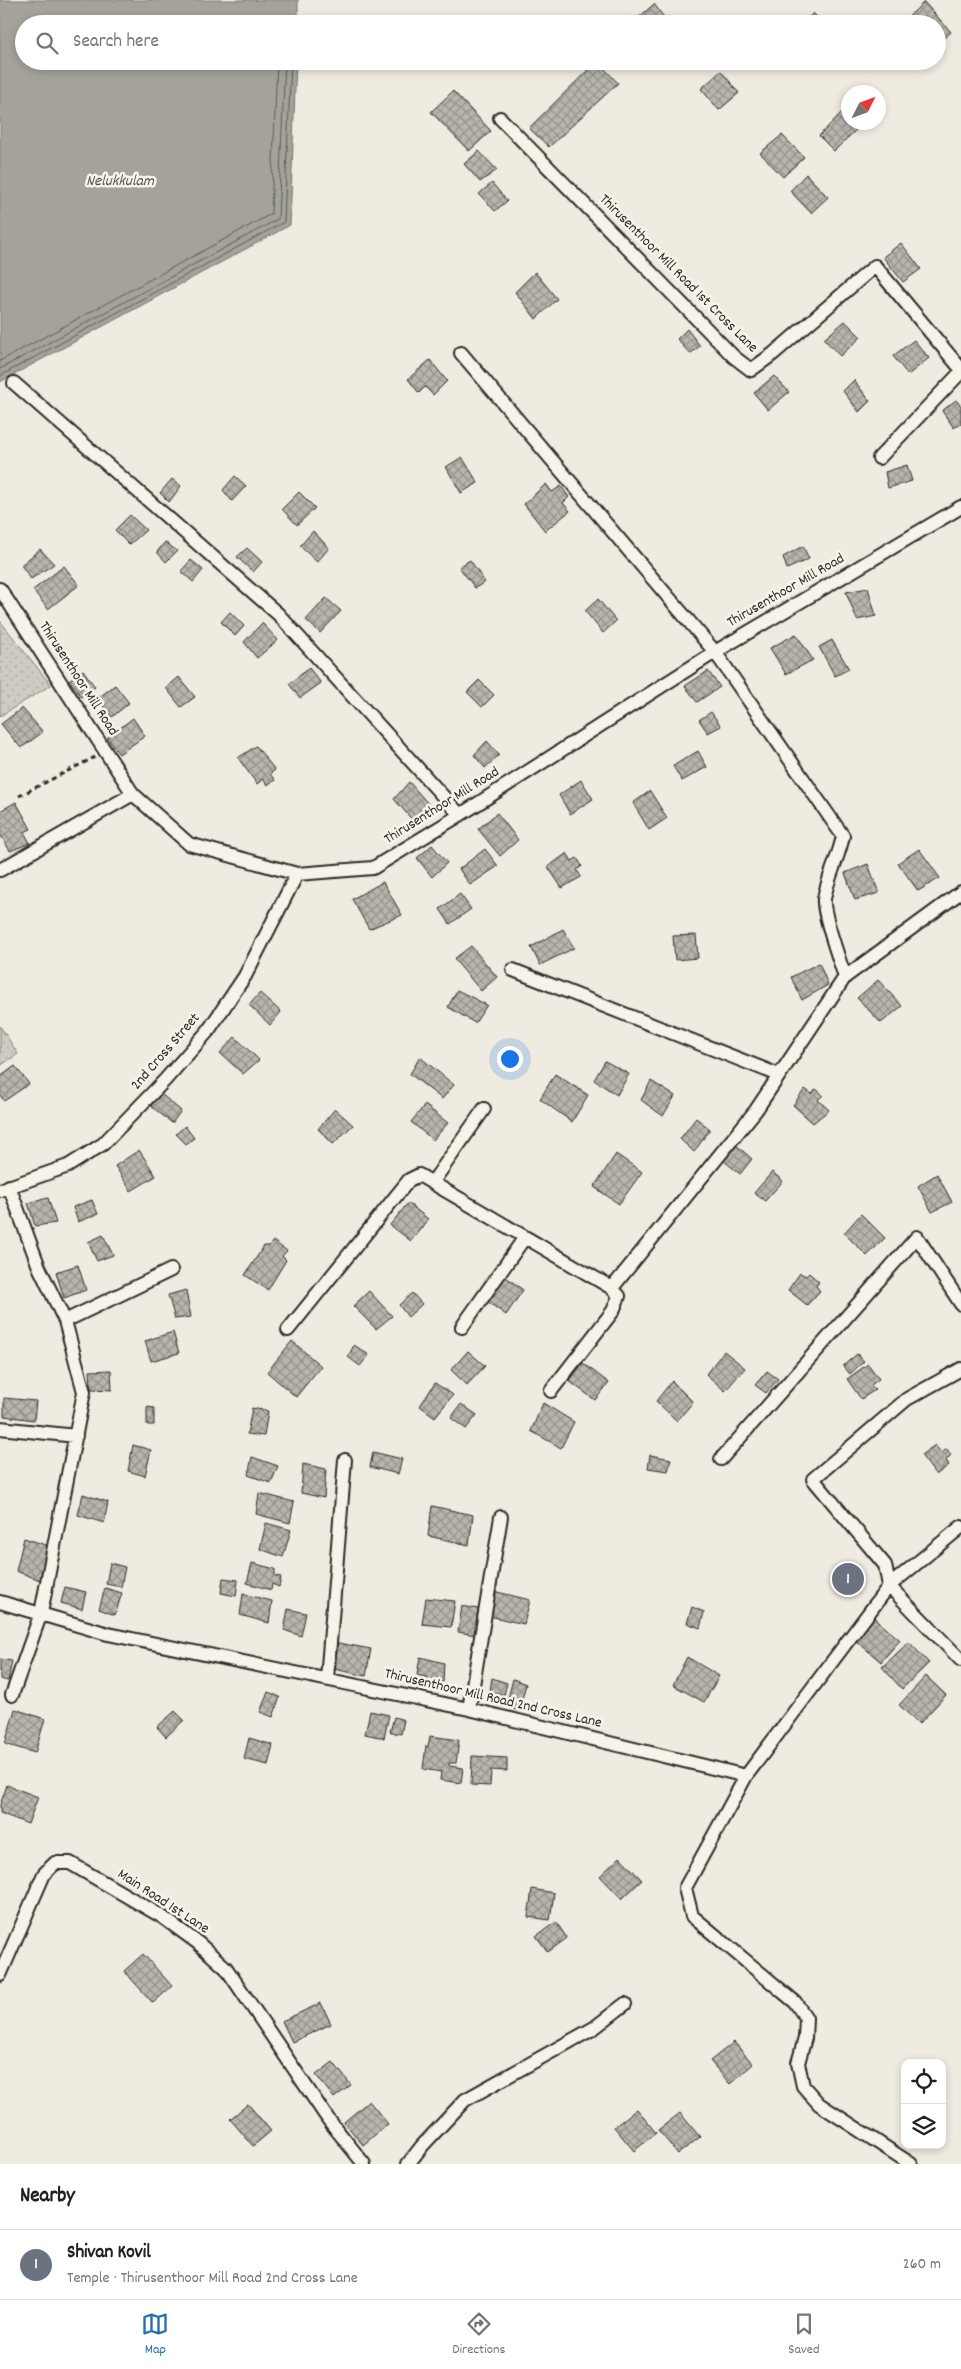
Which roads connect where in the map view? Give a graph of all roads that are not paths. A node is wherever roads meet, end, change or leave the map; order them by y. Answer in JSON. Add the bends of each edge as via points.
{"nodes":[{"id":1,"x":500,"y":118,"type":"dead end"},
{"id":2,"x":461,"y":353,"type":"dead end"},
{"id":3,"x":961,"y":370,"type":"edge"},
{"id":4,"x":14,"y":383,"type":"dead end"},
{"id":5,"x":879,"y":458,"type":"dead end"},
{"id":6,"x":961,"y":508,"type":"edge"},
{"id":7,"x":0,"y":589,"type":"edge"},
{"id":8,"x":715,"y":652,"type":"junction"},
{"id":9,"x":133,"y":794,"type":"junction"},
{"id":10,"x":460,"y":815,"type":"junction"},
{"id":11,"x":0,"y":870,"type":"edge"},
{"id":12,"x":297,"y":874,"type":"junction"},
{"id":13,"x":961,"y":892,"type":"edge"},
{"id":14,"x":513,"y":970,"type":"dead end"},
{"id":15,"x":845,"y":977,"type":"junction"},
{"id":16,"x":780,"y":1075,"type":"junction"},
{"id":17,"x":484,"y":1109,"type":"dead end"},
{"id":18,"x":432,"y":1182,"type":"junction"},
{"id":19,"x":4,"y":1188,"type":"edge"},
{"id":20,"x":525,"y":1237,"type":"junction"},
{"id":21,"x":171,"y":1270,"type":"dead end"},
{"id":22,"x":612,"y":1288,"type":"junction"},
{"id":23,"x":961,"y":1304,"type":"edge"},
{"id":24,"x":64,"y":1321,"type":"junction"},
{"id":25,"x":462,"y":1327,"type":"dead end"},
{"id":26,"x":288,"y":1330,"type":"dead end"},
{"id":27,"x":961,"y":1369,"type":"edge"},
{"id":28,"x":551,"y":1391,"type":"dead end"},
{"id":29,"x":0,"y":1428,"type":"edge"},
{"id":30,"x":76,"y":1436,"type":"junction"},
{"id":31,"x":721,"y":1459,"type":"dead end"},
{"id":32,"x":345,"y":1460,"type":"dead end"},
{"id":33,"x":501,"y":1517,"type":"dead end"},
{"id":34,"x":961,"y":1527,"type":"edge"},
{"id":35,"x":889,"y":1586,"type":"junction"},
{"id":36,"x":0,"y":1602,"type":"edge"},
{"id":37,"x":41,"y":1613,"type":"junction"},
{"id":38,"x":961,"y":1660,"type":"edge"},
{"id":39,"x":327,"y":1679,"type":"junction"},
{"id":40,"x":12,"y":1695,"type":"dead end"},
{"id":41,"x":469,"y":1709,"type":"junction"},
{"id":42,"x":746,"y":1776,"type":"junction"},
{"id":43,"x":0,"y":1974,"type":"edge"},
{"id":44,"x":625,"y":2004,"type":"dead end"},
{"id":45,"x":364,"y":2164,"type":"edge"},
{"id":46,"x":408,"y":2164,"type":"edge"},
{"id":47,"x":911,"y":2164,"type":"edge"}],
"edges":[{"from":1,"to":3,"type":"street","name":"Thirusenthoor Mill Road 1st Cross Lane","via":[[734,357],[751,370],[875,266]]},
{"from":2,"to":8,"type":"street"},
{"from":3,"to":5,"type":"street"},
{"from":4,"to":10,"type":"street","via":[[278,614]]},
{"from":6,"to":8,"type":"street","name":"Thirusenthoor Mill Road"},
{"from":7,"to":9,"type":"street","name":"Thirusenthoor Mill Road"},
{"from":8,"to":10,"type":"street","name":"Thirusenthoor Mill Road"},
{"from":8,"to":15,"type":"street","via":[[843,836],[824,900]]},
{"from":9,"to":11,"type":"street"},
{"from":9,"to":12,"type":"street","name":"Thirusenthoor Mill Road","via":[[190,844]]},
{"from":10,"to":12,"type":"street","name":"Thirusenthoor Mill Road","via":[[373,868]]},
{"from":12,"to":19,"type":"street","name":"2nd Cross Street","via":[[245,976],[208,1031],[165,1080],[103,1144],[68,1166]]},
{"from":13,"to":15,"type":"street"},
{"from":14,"to":16,"type":"street"},
{"from":15,"to":16,"type":"street"},
{"from":16,"to":22,"type":"street","via":[[756,1110]]},
{"from":17,"to":18,"type":"street"},
{"from":18,"to":20,"type":"street"},
{"from":18,"to":26,"type":"street","via":[[419,1174],[409,1180]]},
{"from":19,"to":24,"type":"street"},
{"from":20,"to":22,"type":"street"},
{"from":20,"to":25,"type":"street"},
{"from":21,"to":24,"type":"street"},
{"from":22,"to":28,"type":"street","via":[[619,1296],[613,1311]]},
{"from":23,"to":31,"type":"street","via":[[917,1237]]},
{"from":24,"to":30,"type":"street","via":[[84,1392]]},
{"from":27,"to":35,"type":"street","via":[[907,1399],[813,1478],[885,1565]]},
{"from":29,"to":30,"type":"street"},
{"from":30,"to":37,"type":"street"},
{"from":32,"to":39,"type":"street"},
{"from":33,"to":41,"type":"street"},
{"from":34,"to":35,"type":"street"},
{"from":35,"to":38,"type":"street"},
{"from":35,"to":42,"type":"street"},
{"from":36,"to":37,"type":"street","name":"Thirusenthoor Mill Road 2nd Cross Lane"},
{"from":37,"to":39,"type":"street","name":"Thirusenthoor Mill Road 2nd Cross Lane","via":[[108,1634]]},
{"from":37,"to":40,"type":"street"},
{"from":39,"to":41,"type":"street","name":"Thirusenthoor Mill Road 2nd Cross Lane"},
{"from":41,"to":42,"type":"street","name":"Thirusenthoor Mill Road 2nd Cross Lane"},
{"from":42,"to":47,"type":"street","via":[[685,1888],[692,1916],[794,2002],[806,2018],[805,2038],[798,2063],[802,2086],[819,2104]]},
{"from":43,"to":45,"type":"street","name":"Main Road 1st Lane","via":[[44,1874],[55,1863],[70,1862],[160,1916],[226,1968],[328,2119]]},
{"from":44,"to":46,"type":"street","via":[[594,2028],[466,2100]]}]}
